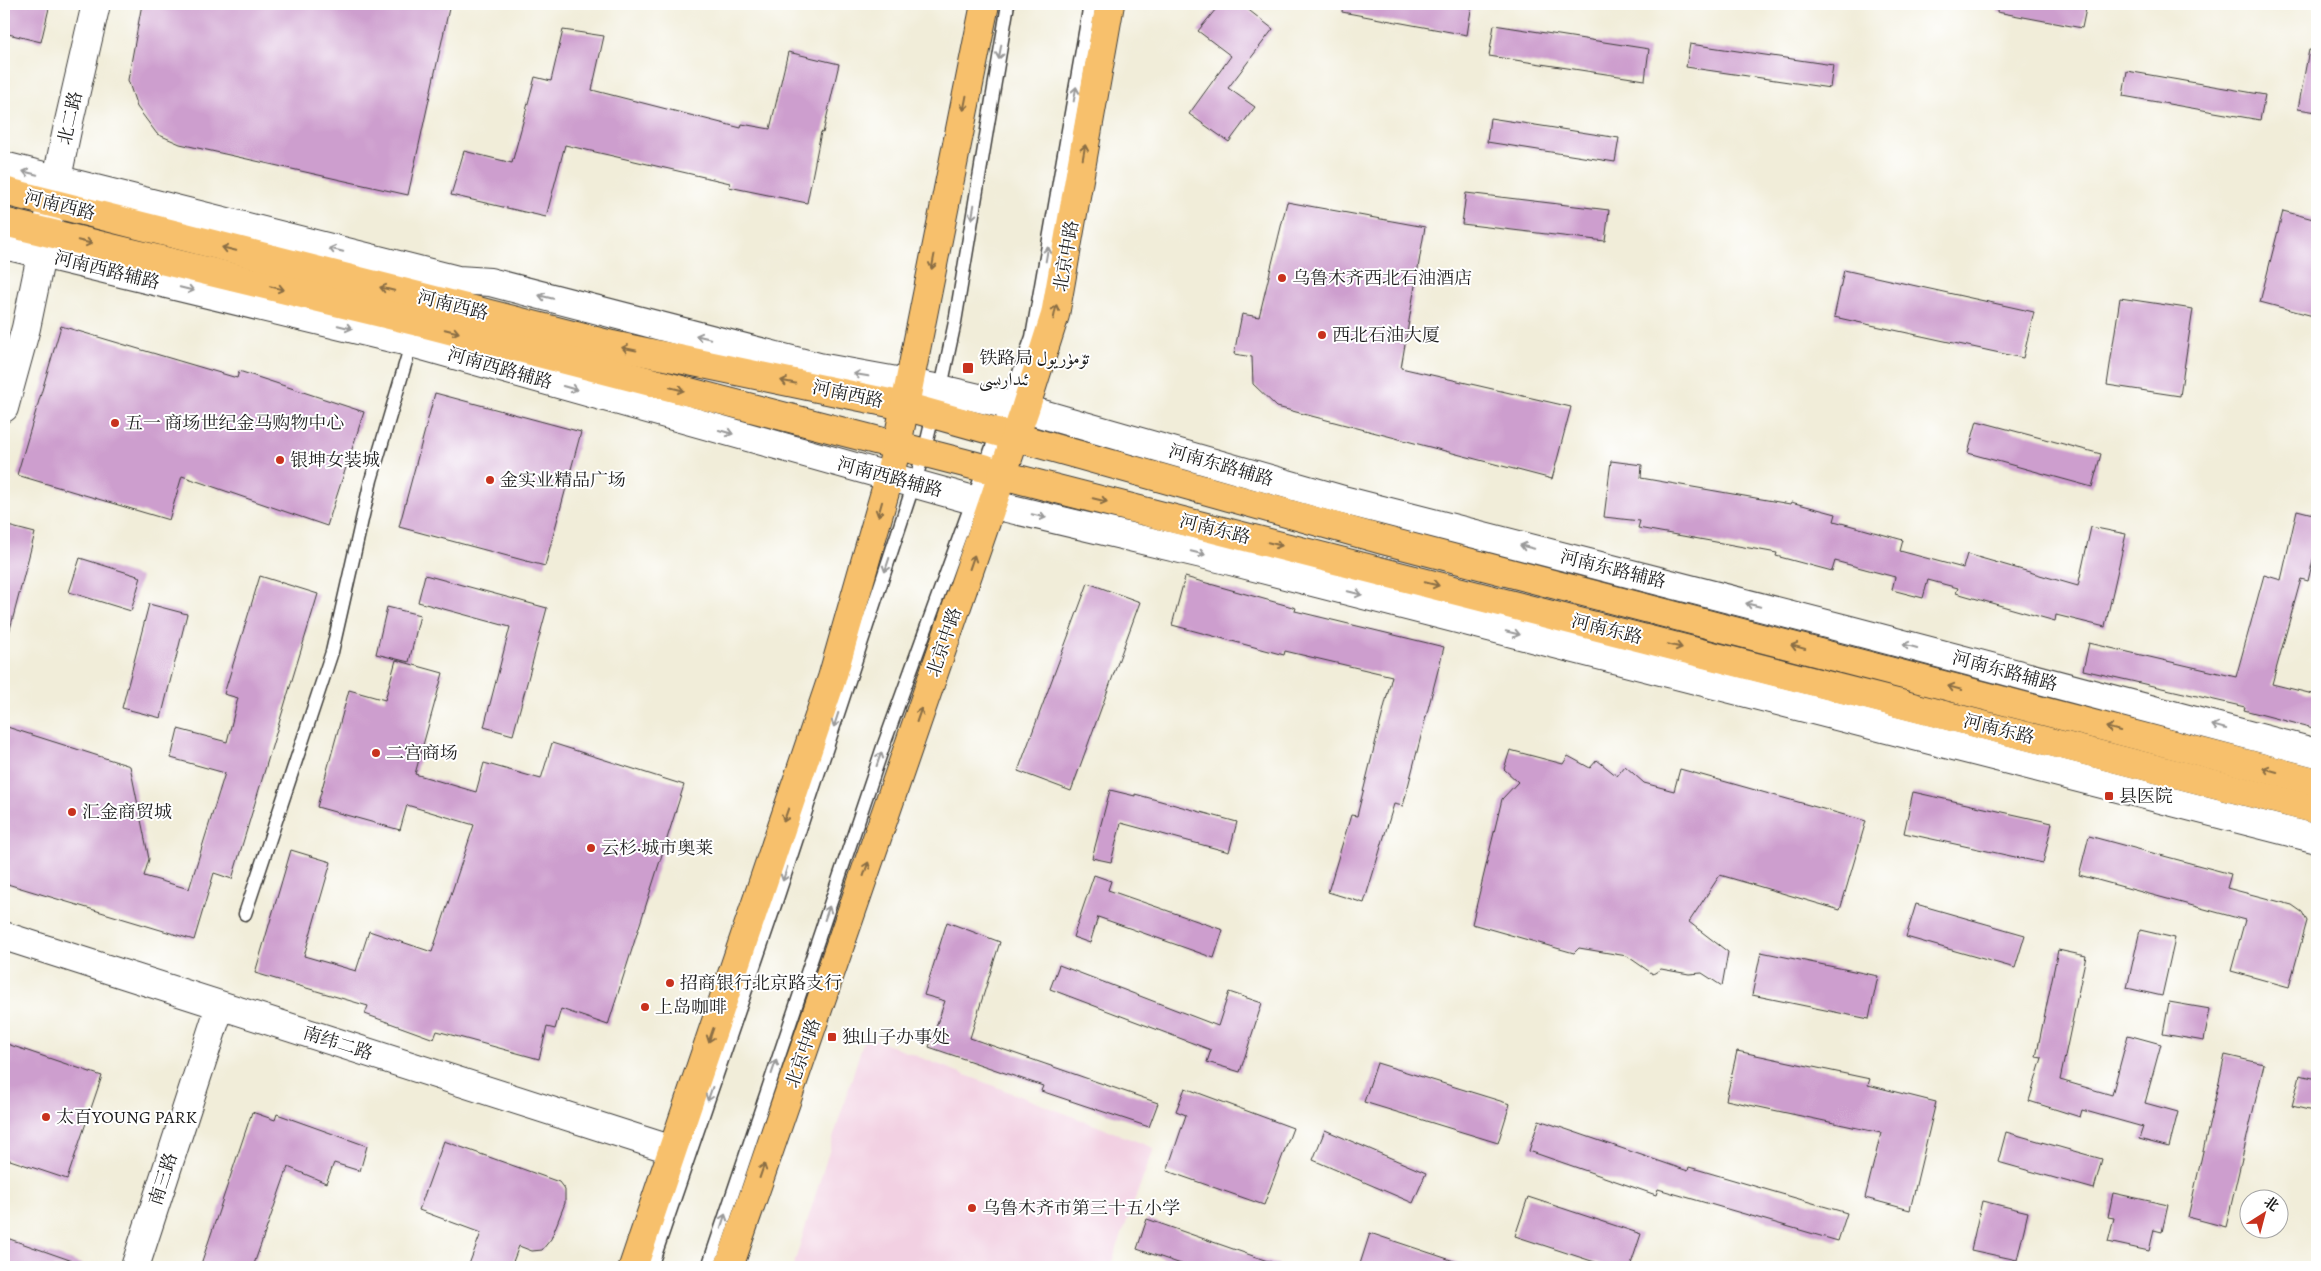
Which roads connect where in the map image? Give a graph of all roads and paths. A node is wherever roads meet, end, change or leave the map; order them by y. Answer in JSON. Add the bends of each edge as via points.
{"nodes":[{"id":1,"x":96,"y":4,"type":"edge"},
{"id":2,"x":985,"y":4,"type":"edge"},
{"id":3,"x":1008,"y":4,"type":"edge"},
{"id":4,"x":1090,"y":4,"type":"edge"},
{"id":5,"x":1110,"y":4,"type":"edge"},
{"id":6,"x":4,"y":166,"type":"edge"},
{"id":7,"x":4,"y":191,"type":"edge"},
{"id":8,"x":54,"y":191,"type":"junction"},
{"id":9,"x":4,"y":222,"type":"edge"},
{"id":10,"x":44,"y":243,"type":"junction"},
{"id":11,"x":4,"y":245,"type":"edge"},
{"id":12,"x":415,"y":333,"type":"junction"},
{"id":13,"x":907,"y":395,"type":"junction"},
{"id":14,"x":937,"y":402,"type":"junction"},
{"id":15,"x":1016,"y":407,"type":"junction"},
{"id":16,"x":4,"y":408,"type":"edge"},
{"id":17,"x":1006,"y":434,"type":"junction"},
{"id":18,"x":898,"y":445,"type":"junction"},
{"id":19,"x":924,"y":452,"type":"junction"},
{"id":20,"x":993,"y":471,"type":"junction"},
{"id":21,"x":901,"y":481,"type":"junction"},
{"id":22,"x":982,"y":502,"type":"junction"},
{"id":23,"x":2317,"y":753,"type":"edge"},
{"id":24,"x":2317,"y":782,"type":"edge"},
{"id":25,"x":2317,"y":810,"type":"edge"},
{"id":26,"x":2317,"y":839,"type":"edge"},
{"id":27,"x":245,"y":914,"type":"dead end"},
{"id":28,"x":4,"y":936,"type":"edge"},
{"id":29,"x":220,"y":1006,"type":"junction"},
{"id":30,"x":673,"y":1150,"type":"junction"},
{"id":31,"x":135,"y":1267,"type":"edge"},
{"id":32,"x":633,"y":1267,"type":"edge"},
{"id":33,"x":651,"y":1267,"type":"edge"},
{"id":34,"x":708,"y":1267,"type":"edge"},
{"id":35,"x":729,"y":1267,"type":"edge"}],
"edges":[{"from":1,"to":8,"type":"street","name":"北二路"},
{"from":2,"to":13,"type":"main road","one_way":true},
{"from":3,"to":14,"type":"lane","one_way":true,"via":[[955,322]]},
{"from":15,"to":4,"type":"lane","one_way":true,"via":[[1032,337]]},
{"from":15,"to":5,"type":"main road","name":"北京中路","one_way":true,"via":[[1055,315]]},
{"from":8,"to":6,"type":"street","one_way":true},
{"from":7,"to":8,"type":"main road","name":"河南西路"},
{"from":8,"to":10,"type":"street","name":"北二路"},
{"from":13,"to":8,"type":"street","one_way":true,"via":[[819,367],[490,282],[458,280]]},
{"from":9,"to":10,"type":"main road","name":"河南西路"},
{"from":10,"to":11,"type":"street","name":"河南西路辅路"},
{"from":10,"to":12,"type":"main road","name":"河南西路","one_way":true},
{"from":10,"to":16,"type":"street","name":"北二路","via":[[26,328]]},
{"from":12,"to":18,"type":"main road","name":"河南西路","one_way":true},
{"from":12,"to":21,"type":"street","name":"河南西路辅路","one_way":true},
{"from":12,"to":27,"type":"lane","via":[[371,480],[332,652]]},
{"from":13,"to":14,"type":"street","name":"河南东路辅路"},
{"from":13,"to":18,"type":"main road"},
{"from":14,"to":15,"type":"street","name":"河南东路辅路"},
{"from":14,"to":17,"type":"main road","name":"河南东路"},
{"from":14,"to":19,"type":"lane"},
{"from":15,"to":17,"type":"main road","name":"北京中路"},
{"from":23,"to":15,"type":"street","name":"河南东路辅路","one_way":true,"via":[[1343,500]]},
{"from":17,"to":20,"type":"main road","name":"北京中路"},
{"from":24,"to":17,"type":"main road","name":"河南东路","one_way":true,"via":[[1383,540]]},
{"from":18,"to":19,"type":"main road","name":"河南东路"},
{"from":18,"to":21,"type":"main road"},
{"from":19,"to":20,"type":"main road","name":"河南东路"},
{"from":19,"to":21,"type":"lane"},
{"from":20,"to":22,"type":"main road","name":"北京中路"},
{"from":20,"to":25,"type":"main road","name":"河南东路","one_way":true},
{"from":21,"to":22,"type":"street","name":"河南西路辅路"},
{"from":21,"to":30,"type":"main road","one_way":true},
{"from":21,"to":33,"type":"lane","one_way":true,"via":[[772,911]]},
{"from":22,"to":26,"type":"street","one_way":true,"via":[[1232,561]]},
{"from":34,"to":22,"type":"lane","one_way":true,"via":[[880,757]]},
{"from":35,"to":22,"type":"main road","name":"北京中路","one_way":true},
{"from":28,"to":29,"type":"street","name":"南纬二路"},
{"from":29,"to":30,"type":"street","name":"南纬二路"},
{"from":29,"to":31,"type":"street","name":"南三路"},
{"from":30,"to":32,"type":"main road"}]}
